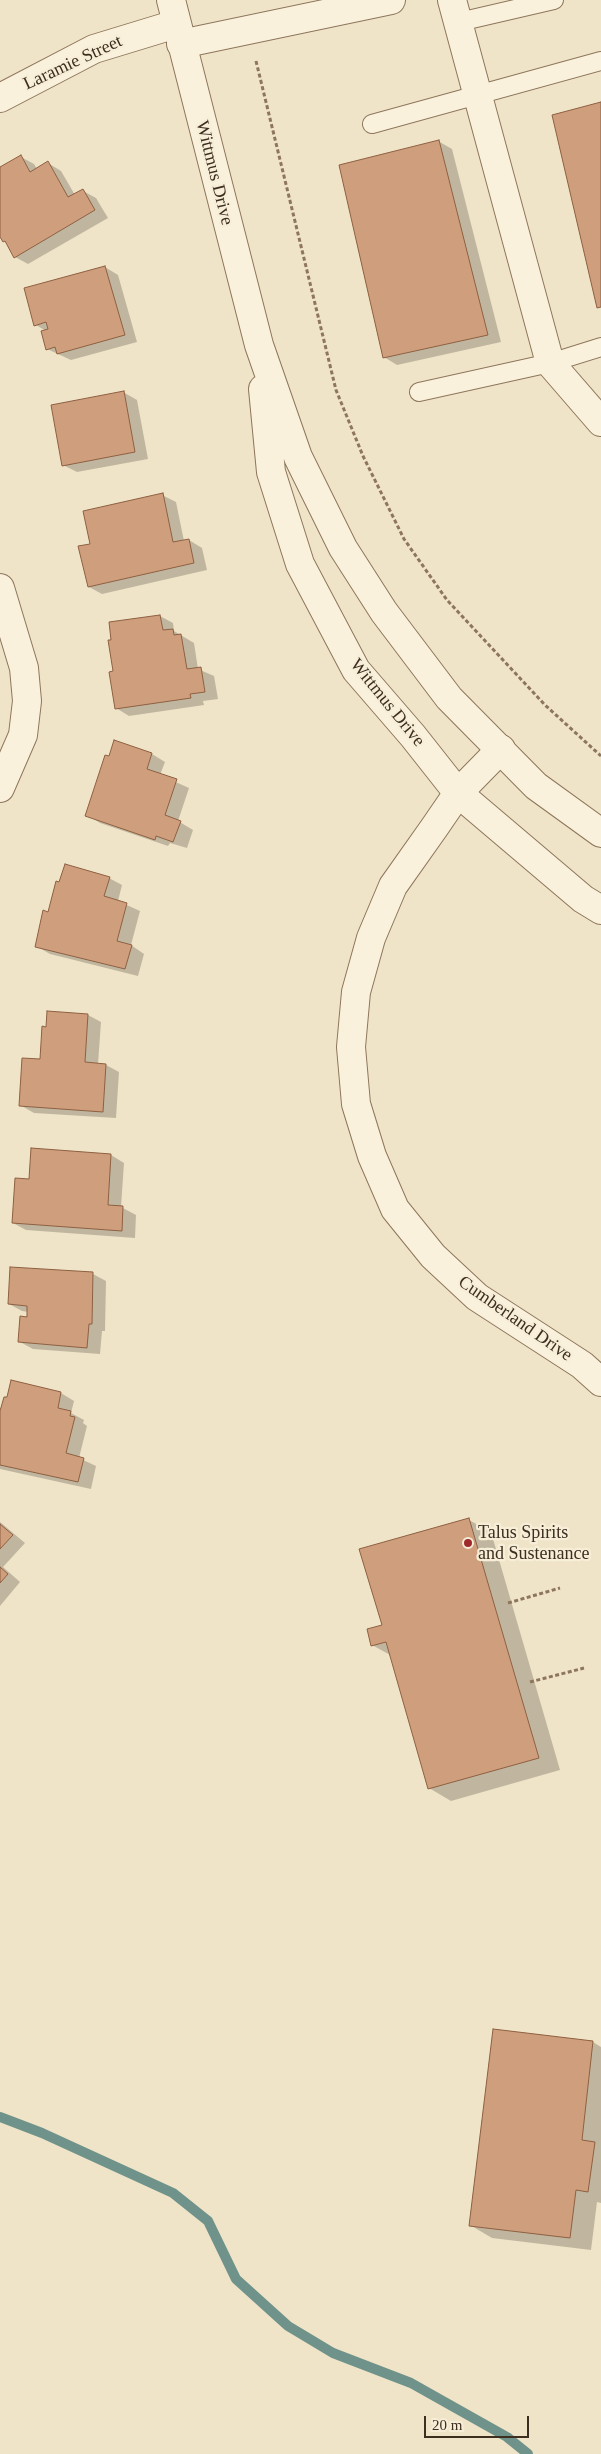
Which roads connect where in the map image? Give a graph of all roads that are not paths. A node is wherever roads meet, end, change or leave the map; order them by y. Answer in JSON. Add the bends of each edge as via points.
{"nodes":[{"id":1,"x":391,"y":0,"type":"edge"},
{"id":2,"x":554,"y":0,"type":"edge"},
{"id":3,"x":455,"y":11,"type":"edge"},
{"id":4,"x":176,"y":23,"type":"edge"},
{"id":5,"x":601,"y":60,"type":"edge"},
{"id":6,"x":479,"y":95,"type":"junction"},
{"id":7,"x":0,"y":98,"type":"edge"},
{"id":8,"x":372,"y":124,"type":"dead end"},
{"id":9,"x":258,"y":345,"type":"junction"},
{"id":10,"x":601,"y":347,"type":"edge"},
{"id":11,"x":550,"y":363,"type":"junction"},
{"id":12,"x":419,"y":392,"type":"dead end"},
{"id":13,"x":601,"y":422,"type":"edge"},
{"id":14,"x":0,"y":588,"type":"edge"},
{"id":15,"x":501,"y":750,"type":"junction"},
{"id":16,"x":0,"y":788,"type":"edge"},
{"id":17,"x":458,"y":793,"type":"junction"},
{"id":18,"x":601,"y":833,"type":"edge"},
{"id":19,"x":601,"y":910,"type":"edge"},
{"id":20,"x":601,"y":1382,"type":"edge"}],
"edges":[{"from":1,"to":4,"type":"street","name":"Laramie Street","via":[[248,30]]},
{"from":2,"to":3,"type":"lane"},
{"from":3,"to":6,"type":"street"},
{"from":4,"to":7,"type":"street","name":"Laramie Street","via":[[94,49]]},
{"from":4,"to":9,"type":"street","name":"Wittmus Drive"},
{"from":5,"to":6,"type":"lane"},
{"from":6,"to":8,"type":"lane"},
{"from":6,"to":11,"type":"street"},
{"from":9,"to":15,"type":"street","name":"Wittmus Drive","via":[[298,457],[343,548],[384,612],[449,698]]},
{"from":9,"to":17,"type":"street","name":"Wittmus Drive","via":[[271,472],[300,564],[356,670]]},
{"from":10,"to":11,"type":"lane"},
{"from":11,"to":12,"type":"lane"},
{"from":11,"to":13,"type":"street"},
{"from":14,"to":16,"type":"street","via":[[24,668],[27,701],[23,735]]},
{"from":15,"to":17,"type":"street","name":"Cumberland Drive"},
{"from":15,"to":18,"type":"street","name":"Wittmus Drive","via":[[536,786]]},
{"from":17,"to":19,"type":"street","name":"Wittmus Drive"},
{"from":17,"to":20,"type":"street","name":"Cumberland Drive","via":[[394,886],[370,938],[356,992],[351,1046],[356,1104],[372,1156],[395,1208],[433,1256],[477,1297],[582,1365]]}]}
